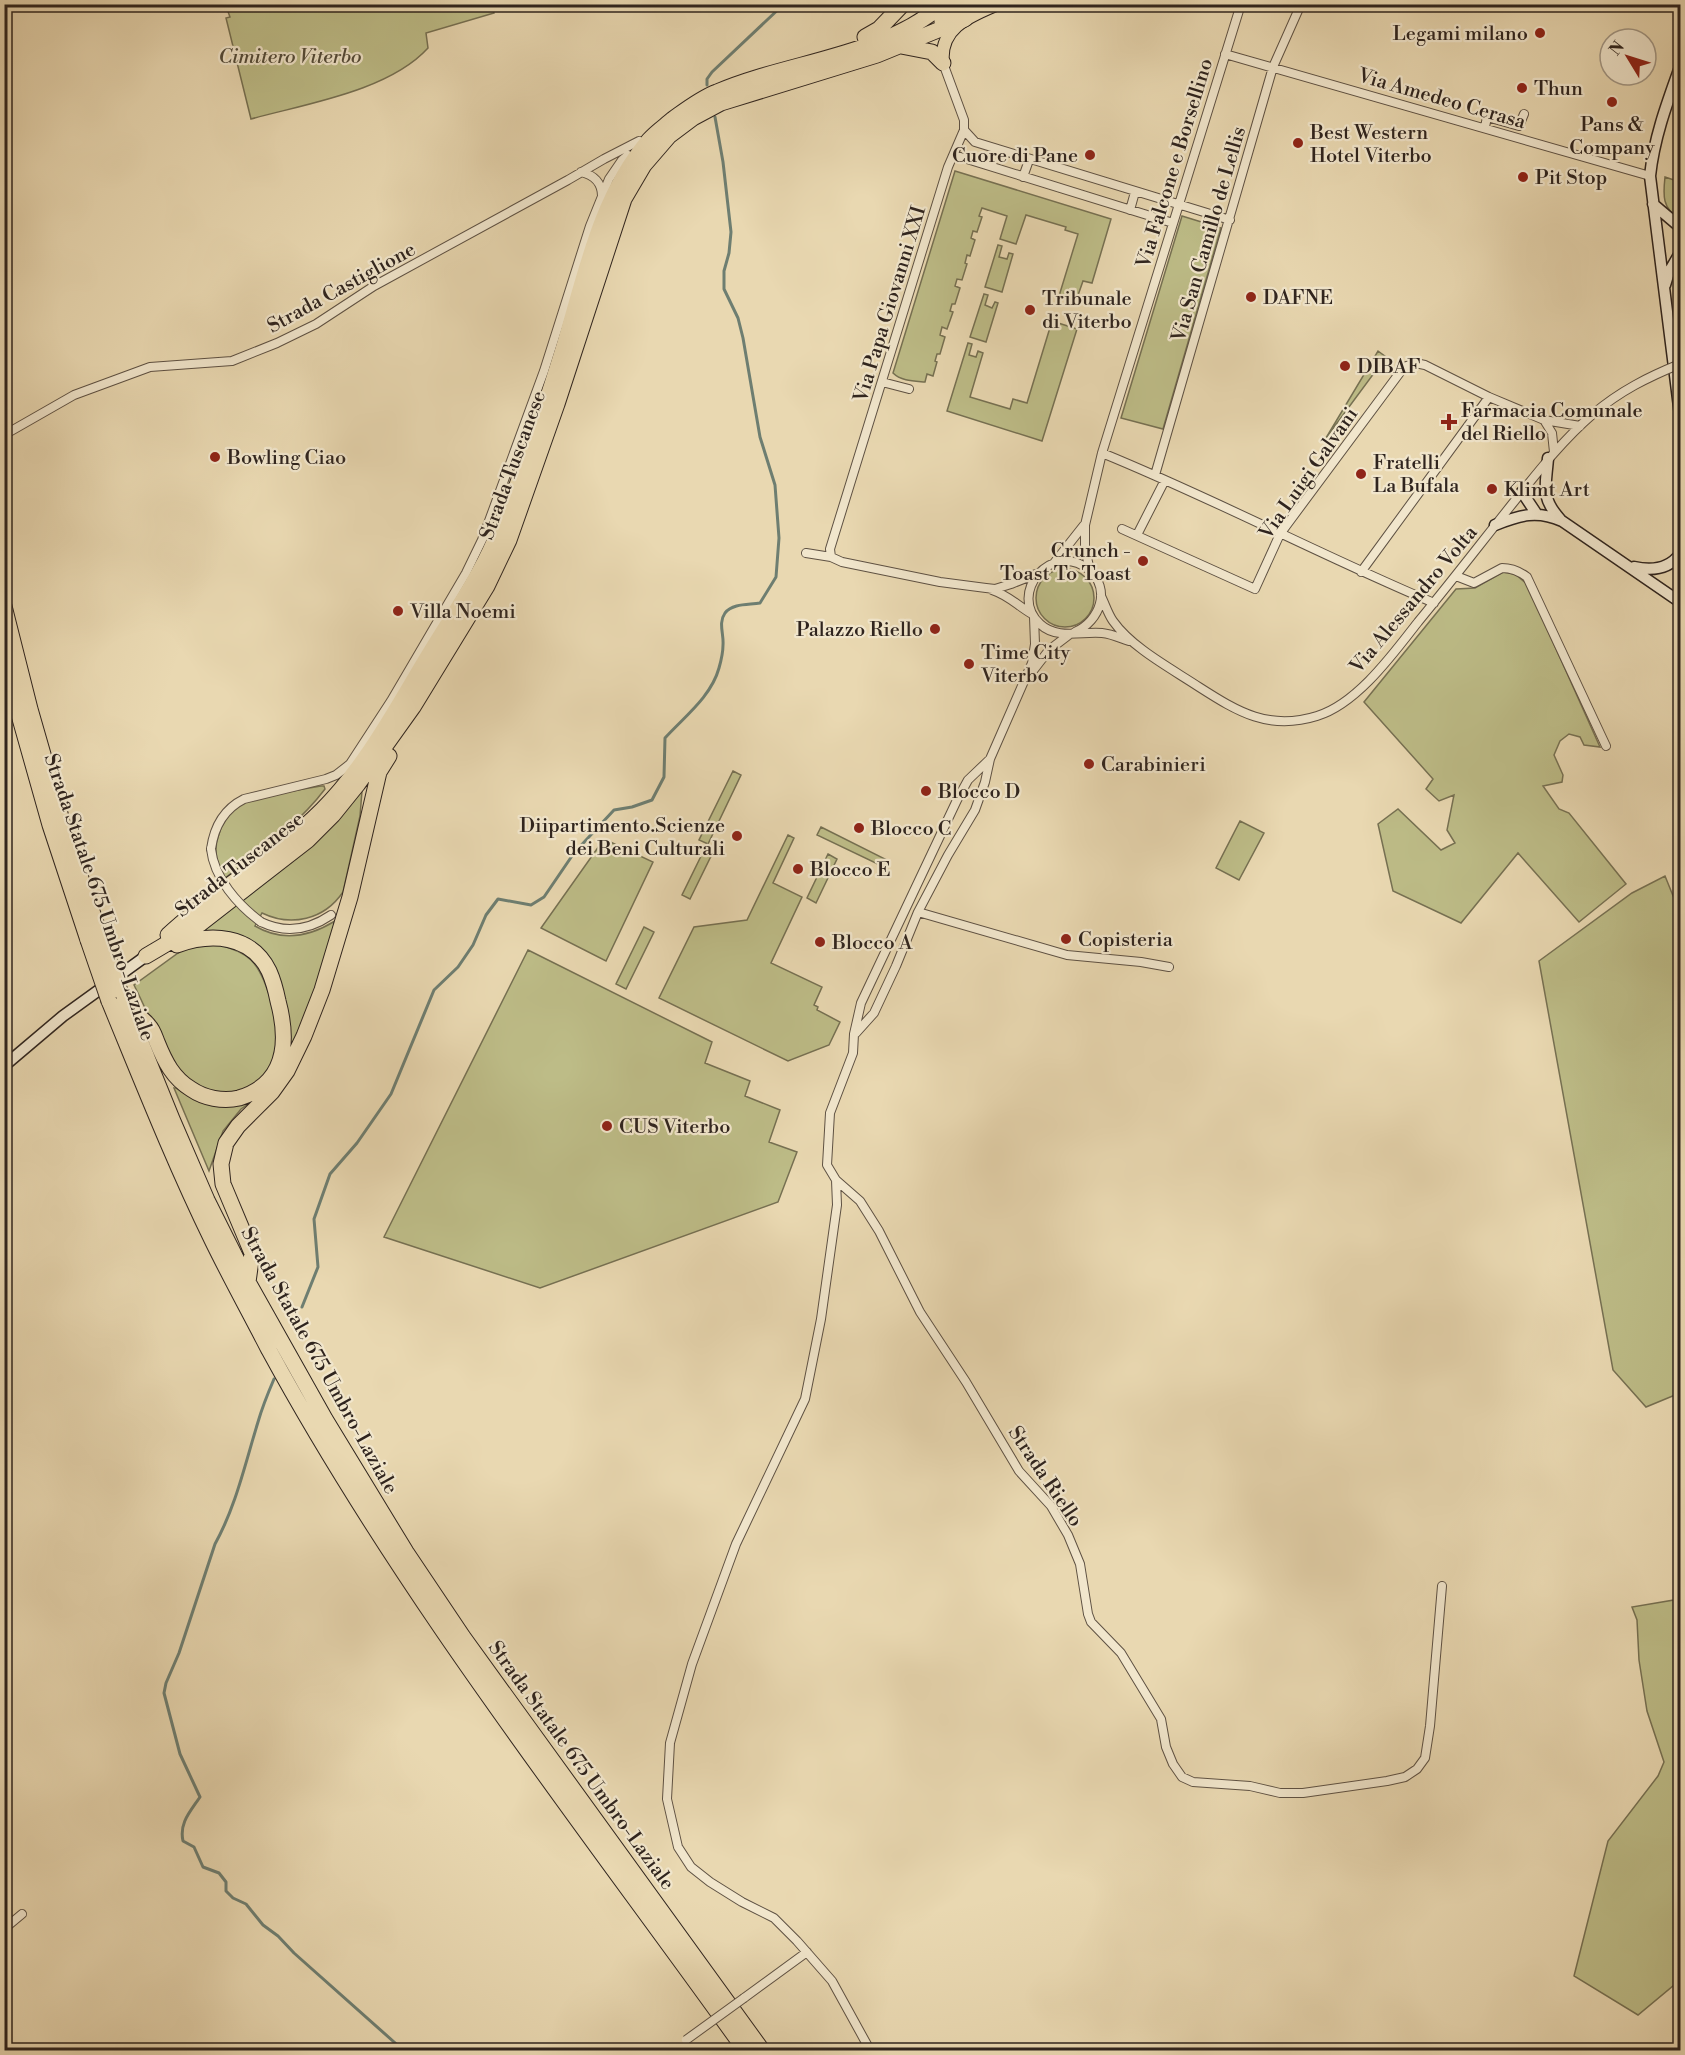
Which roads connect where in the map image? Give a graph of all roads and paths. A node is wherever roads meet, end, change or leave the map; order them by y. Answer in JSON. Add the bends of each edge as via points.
{"nodes":[{"id":1,"x":903,"y":4,"type":"edge"},
{"id":2,"x":943,"y":4,"type":"edge"},
{"id":3,"x":998,"y":4,"type":"edge"},
{"id":4,"x":1241,"y":4,"type":"edge"},
{"id":5,"x":1301,"y":4,"type":"edge"},
{"id":6,"x":964,"y":12,"type":"edge"},
{"id":7,"x":901,"y":46,"type":"junction"},
{"id":8,"x":1225,"y":54,"type":"junction"},
{"id":9,"x":943,"y":63,"type":"junction"},
{"id":10,"x":802,"y":64,"type":"junction"},
{"id":11,"x":1273,"y":67,"type":"junction"},
{"id":12,"x":1680,"y":67,"type":"edge"},
{"id":13,"x":1524,"y":114,"type":"dead end"},
{"id":14,"x":1485,"y":127,"type":"junction"},
{"id":15,"x":964,"y":130,"type":"junction"},
{"id":16,"x":645,"y":139,"type":"junction"},
{"id":17,"x":628,"y":155,"type":"dead end"},
{"id":18,"x":954,"y":155,"type":"junction"},
{"id":19,"x":1029,"y":160,"type":"junction"},
{"id":20,"x":581,"y":172,"type":"junction"},
{"id":21,"x":1650,"y":176,"type":"junction"},
{"id":22,"x":1023,"y":177,"type":"junction"},
{"id":23,"x":1135,"y":192,"type":"junction"},
{"id":24,"x":602,"y":197,"type":"junction"},
{"id":25,"x":1653,"y":204,"type":"junction"},
{"id":26,"x":1179,"y":205,"type":"junction"},
{"id":27,"x":1130,"y":210,"type":"junction"},
{"id":28,"x":1230,"y":219,"type":"junction"},
{"id":29,"x":1173,"y":223,"type":"junction"},
{"id":30,"x":1680,"y":227,"type":"edge"},
{"id":31,"x":1680,"y":253,"type":"edge"},
{"id":32,"x":1664,"y":288,"type":"junction"},
{"id":33,"x":1680,"y":364,"type":"edge"},
{"id":34,"x":882,"y":382,"type":"junction"},
{"id":35,"x":909,"y":389,"type":"dead end"},
{"id":36,"x":1489,"y":397,"type":"junction"},
{"id":37,"x":1680,"y":416,"type":"edge"},
{"id":38,"x":1544,"y":420,"type":"junction"},
{"id":39,"x":1580,"y":426,"type":"junction"},
{"id":40,"x":1552,"y":433,"type":"junction"},
{"id":41,"x":4,"y":435,"type":"edge"},
{"id":42,"x":1569,"y":437,"type":"junction"},
{"id":43,"x":1102,"y":453,"type":"junction"},
{"id":44,"x":1551,"y":455,"type":"junction"},
{"id":45,"x":1155,"y":475,"type":"junction"},
{"id":46,"x":1166,"y":480,"type":"junction"},
{"id":47,"x":1522,"y":492,"type":"junction"},
{"id":48,"x":1545,"y":498,"type":"junction"},
{"id":49,"x":1536,"y":513,"type":"junction"},
{"id":50,"x":1562,"y":521,"type":"junction"},
{"id":51,"x":1084,"y":525,"type":"junction"},
{"id":52,"x":1495,"y":525,"type":"junction"},
{"id":53,"x":1122,"y":529,"type":"dead end"},
{"id":54,"x":1280,"y":534,"type":"junction"},
{"id":55,"x":1137,"y":535,"type":"junction"},
{"id":56,"x":806,"y":553,"type":"dead end"},
{"id":57,"x":1680,"y":554,"type":"edge"},
{"id":58,"x":831,"y":557,"type":"junction"},
{"id":59,"x":1054,"y":563,"type":"junction"},
{"id":60,"x":1628,"y":565,"type":"junction"},
{"id":61,"x":1090,"y":571,"type":"junction"},
{"id":62,"x":1361,"y":572,"type":"junction"},
{"id":63,"x":1038,"y":573,"type":"junction"},
{"id":64,"x":1456,"y":576,"type":"junction"},
{"id":65,"x":986,"y":588,"type":"junction"},
{"id":66,"x":1101,"y":596,"type":"junction"},
{"id":67,"x":1680,"y":602,"type":"edge"},
{"id":68,"x":1434,"y":603,"type":"junction"},
{"id":69,"x":4,"y":606,"type":"edge"},
{"id":70,"x":1033,"y":615,"type":"junction"},
{"id":71,"x":1073,"y":633,"type":"junction"},
{"id":72,"x":1135,"y":643,"type":"junction"},
{"id":73,"x":4,"y":662,"type":"edge"},
{"id":74,"x":1025,"y":682,"type":"junction"},
{"id":75,"x":405,"y":718,"type":"junction"},
{"id":76,"x":1606,"y":746,"type":"dead end"},
{"id":77,"x":990,"y":759,"type":"junction"},
{"id":78,"x":350,"y":764,"type":"junction"},
{"id":79,"x":309,"y":822,"type":"junction"},
{"id":80,"x":350,"y":897,"type":"junction"},
{"id":81,"x":918,"y":912,"type":"junction"},
{"id":82,"x":332,"y":915,"type":"joint"},
{"id":83,"x":94,"y":938,"type":"junction"},
{"id":84,"x":146,"y":956,"type":"junction"},
{"id":85,"x":1169,"y":967,"type":"dead end"},
{"id":86,"x":115,"y":996,"type":"junction"},
{"id":87,"x":127,"y":1007,"type":"junction"},
{"id":88,"x":854,"y":1034,"type":"junction"},
{"id":89,"x":4,"y":1066,"type":"edge"},
{"id":90,"x":835,"y":1179,"type":"junction"},
{"id":91,"x":248,"y":1282,"type":"junction"},
{"id":92,"x":1442,"y":1586,"type":"dead end"},
{"id":93,"x":22,"y":1914,"type":"dead end"},
{"id":94,"x":4,"y":1929,"type":"edge"},
{"id":95,"x":807,"y":1952,"type":"junction"},
{"id":96,"x":686,"y":2040,"type":"dead end"},
{"id":97,"x":745,"y":2050,"type":"edge"},
{"id":98,"x":762,"y":2050,"type":"edge"},
{"id":99,"x":870,"y":2050,"type":"edge"}],
"edges":[{"from":1,"to":10,"type":"highway","via":[[879,29]]},
{"from":2,"to":10,"type":"highway","via":[[916,23],[869,45]]},
{"from":3,"to":6,"type":"main road"},
{"from":4,"to":8,"type":"street","name":"Via Falcone e Borsellino"},
{"from":5,"to":11,"type":"street","name":"Via San Camillo de Lellis"},
{"from":6,"to":7,"type":"highway","name":"Strada Tuscanese"},
{"from":6,"to":9,"type":"main road","via":[[943,45]]},
{"from":7,"to":9,"type":"highway","via":[[932,52]]},
{"from":7,"to":75,"type":"highway","name":"Strada Tuscanese","via":[[721,103],[669,136],[644,165],[624,200],[508,540],[487,586]]},
{"from":8,"to":11,"type":"street","name":"Via Amedeo Cerasa"},
{"from":8,"to":26,"type":"street","name":"Via Falcone e Borsellino"},
{"from":9,"to":15,"type":"street"},
{"from":10,"to":16,"type":"highway","name":"Strada Tuscanese","via":[[715,92]]},
{"from":11,"to":14,"type":"street","name":"Via Amedeo Cerasa"},
{"from":11,"to":28,"type":"street","name":"Via San Camillo de Lellis"},
{"from":12,"to":21,"type":"main road","via":[[1658,132]]},
{"from":13,"to":14,"type":"street","via":[[1519,126],[1487,117]]},
{"from":14,"to":21,"type":"street","name":"Via Amedeo Cerasa"},
{"from":15,"to":18,"type":"street","name":"Via Papa Giovanni XXI"},
{"from":15,"to":19,"type":"street","via":[[975,142]]},
{"from":16,"to":20,"type":"street","name":"Strada Castiglione"},
{"from":16,"to":79,"type":"highway","name":"Strada Tuscanese","via":[[600,225],[554,377],[494,542],[381,734]]},
{"from":17,"to":24,"type":"street","name":"Strada Tuscanese","via":[[615,169]]},
{"from":18,"to":22,"type":"street"},
{"from":18,"to":34,"type":"street","name":"Via Papa Giovanni XXI"},
{"from":19,"to":22,"type":"street"},
{"from":19,"to":23,"type":"street"},
{"from":20,"to":24,"type":"street","via":[[597,180]]},
{"from":20,"to":41,"type":"street","name":"Strada Castiglione","via":[[277,344],[232,362],[150,367],[74,395]]},
{"from":21,"to":25,"type":"main road"},
{"from":22,"to":27,"type":"street"},
{"from":23,"to":26,"type":"street"},
{"from":23,"to":27,"type":"street"},
{"from":24,"to":78,"type":"street","name":"Strada Tuscanese","via":[[541,382],[486,531],[460,583]]},
{"from":25,"to":30,"type":"main road"},
{"from":25,"to":32,"type":"main road"},
{"from":26,"to":28,"type":"street"},
{"from":26,"to":29,"type":"street","name":"Via Falcone e Borsellino"},
{"from":27,"to":29,"type":"street"},
{"from":28,"to":45,"type":"street","name":"Via San Camillo de Lellis"},
{"from":29,"to":43,"type":"street","name":"Via Falcone e Borsellino"},
{"from":31,"to":32,"type":"main road"},
{"from":32,"to":37,"type":"main road"},
{"from":33,"to":39,"type":"street","name":"Via Alessandro Volta","bridge":true,"via":[[1638,382]]},
{"from":34,"to":35,"type":"street"},
{"from":34,"to":58,"type":"street","name":"Via Papa Giovanni XXI","via":[[830,549]]},
{"from":36,"to":38,"type":"street","name":"Via Luigi Galvani"},
{"from":36,"to":54,"type":"street","name":"Via Luigi Galvani","via":[[1425,365],[1414,363],[1404,367]]},
{"from":36,"to":62,"type":"street"},
{"from":38,"to":39,"type":"street","name":"Via Luigi Galvani"},
{"from":38,"to":40,"type":"street"},
{"from":39,"to":42,"type":"street","name":"Via Alessandro Volta"},
{"from":40,"to":42,"type":"street"},
{"from":40,"to":44,"type":"street"},
{"from":42,"to":44,"type":"street","name":"Via Alessandro Volta"},
{"from":43,"to":45,"type":"street"},
{"from":43,"to":51,"type":"street","name":"Via Falcone e Borsellino"},
{"from":44,"to":47,"type":"street","name":"Via Alessandro Volta"},
{"from":44,"to":48,"type":"main road"},
{"from":45,"to":46,"type":"street"},
{"from":46,"to":54,"type":"street"},
{"from":46,"to":55,"type":"street"},
{"from":47,"to":48,"type":"main road"},
{"from":47,"to":49,"type":"main road"},
{"from":47,"to":52,"type":"street","name":"Via Alessandro Volta"},
{"from":48,"to":50,"type":"main road"},
{"from":49,"to":50,"type":"main road"},
{"from":49,"to":52,"type":"main road"},
{"from":50,"to":60,"type":"main road"},
{"from":51,"to":59,"type":"street","name":"Via Falcone e Borsellino"},
{"from":51,"to":61,"type":"street","name":"Via Falcone e Borsellino"},
{"from":52,"to":64,"type":"street","name":"Via Alessandro Volta"},
{"from":53,"to":55,"type":"street","name":"Via Luigi Galvani"},
{"from":54,"to":55,"type":"street","name":"Via Luigi Galvani","via":[[1255,589]]},
{"from":54,"to":62,"type":"street"},
{"from":56,"to":58,"type":"street"},
{"from":57,"to":60,"type":"main road","via":[[1664,567],[1643,569]]},
{"from":58,"to":65,"type":"street","via":[[940,582]]},
{"from":59,"to":61,"type":"street","via":[[1073,562]]},
{"from":59,"to":63,"type":"street"},
{"from":60,"to":67,"type":"main road"},
{"from":61,"to":66,"type":"street"},
{"from":62,"to":68,"type":"street"},
{"from":63,"to":65,"type":"street","via":[[1011,585]]},
{"from":63,"to":70,"type":"street","via":[[1028,596]]},
{"from":64,"to":68,"type":"street","name":"Via Alessandro Volta"},
{"from":64,"to":76,"type":"street","via":[[1474,583],[1507,568],[1527,577]]},
{"from":65,"to":70,"type":"street","via":[[1008,597]]},
{"from":66,"to":71,"type":"street","via":[[1097,615]]},
{"from":66,"to":72,"type":"street","name":"Via Alessandro Volta","via":[[1113,621]]},
{"from":68,"to":72,"type":"street","name":"Via Alessandro Volta","via":[[1352,698],[1337,709],[1302,720],[1262,719],[1237,711]]},
{"from":69,"to":83,"type":"highway","name":"Strada Statale 675 Umbro-Laziale"},
{"from":70,"to":71,"type":"street","via":[[1048,630]]},
{"from":70,"to":74,"type":"street","via":[[1035,644]]},
{"from":71,"to":72,"type":"street","name":"Via Alessandro Volta","via":[[1105,633]]},
{"from":71,"to":74,"type":"street","via":[[1042,657]]},
{"from":73,"to":83,"type":"highway","name":"Strada Statale 675 Umbro-Laziale","via":[[50,825]]},
{"from":74,"to":77,"type":"street"},
{"from":75,"to":80,"type":"highway","via":[[396,744],[379,772]]},
{"from":75,"to":84,"type":"highway","name":"Strada Tuscanese","via":[[345,800],[308,840],[200,924]]},
{"from":77,"to":81,"type":"street","via":[[975,810]]},
{"from":77,"to":88,"type":"street","via":[[968,780],[957,800],[861,1003]]},
{"from":78,"to":79,"type":"highway"},
{"from":78,"to":82,"type":"street","bridge":true,"via":[[326,779],[236,803],[218,825],[211,849],[222,879],[261,922],[297,929]]},
{"from":79,"to":84,"type":"highway","name":"Strada Tuscanese","via":[[185,919]]},
{"from":80,"to":82,"type":"highway"},
{"from":80,"to":91,"type":"highway","via":[[322,990],[287,1071],[226,1143],[221,1164],[223,1184],[252,1253]]},
{"from":81,"to":85,"type":"street","via":[[1067,955]]},
{"from":81,"to":88,"type":"street","via":[[874,1013]]},
{"from":83,"to":86,"type":"highway","name":"Strada Statale 675 Umbro-Laziale","bridge":true},
{"from":84,"to":87,"type":"highway","via":[[209,937],[232,940],[255,953],[269,972],[279,1005],[285,1043],[279,1064],[266,1082],[250,1094],[230,1100],[208,1097],[180,1082],[167,1066],[151,1027]]},
{"from":84,"to":89,"type":"main road","name":"Strada Tuscanese","via":[[63,1016]]},
{"from":86,"to":87,"type":"highway","name":"Strada Statale 675 Umbro-Laziale"},
{"from":86,"to":97,"type":"highway","name":"Strada Statale 675 Umbro-Laziale","via":[[160,1125],[212,1241],[313,1427],[452,1644]]},
{"from":87,"to":91,"type":"highway","name":"Strada Statale 675 Umbro-Laziale","via":[[207,1200]]},
{"from":88,"to":90,"type":"street","via":[[853,1053],[830,1113],[827,1165]]},
{"from":90,"to":92,"type":"street","name":"Strada Riello","via":[[860,1201],[920,1312],[1019,1471],[1051,1506],[1080,1564],[1091,1622],[1121,1653],[1161,1719],[1166,1747],[1182,1777],[1193,1782],[1303,1793],[1387,1781],[1417,1769],[1425,1758],[1430,1726]]},
{"from":90,"to":95,"type":"street","via":[[837,1205],[805,1400],[736,1544],[692,1664],[670,1743],[667,1799],[678,1847],[691,1867],[742,1902],[774,1918]]},
{"from":91,"to":98,"type":"highway","name":"Strada Statale 675 Umbro-Laziale","via":[[406,1552]]},
{"from":93,"to":94,"type":"street"},
{"from":95,"to":96,"type":"street","bridge":true},
{"from":95,"to":99,"type":"street","via":[[832,1981]]}]}
